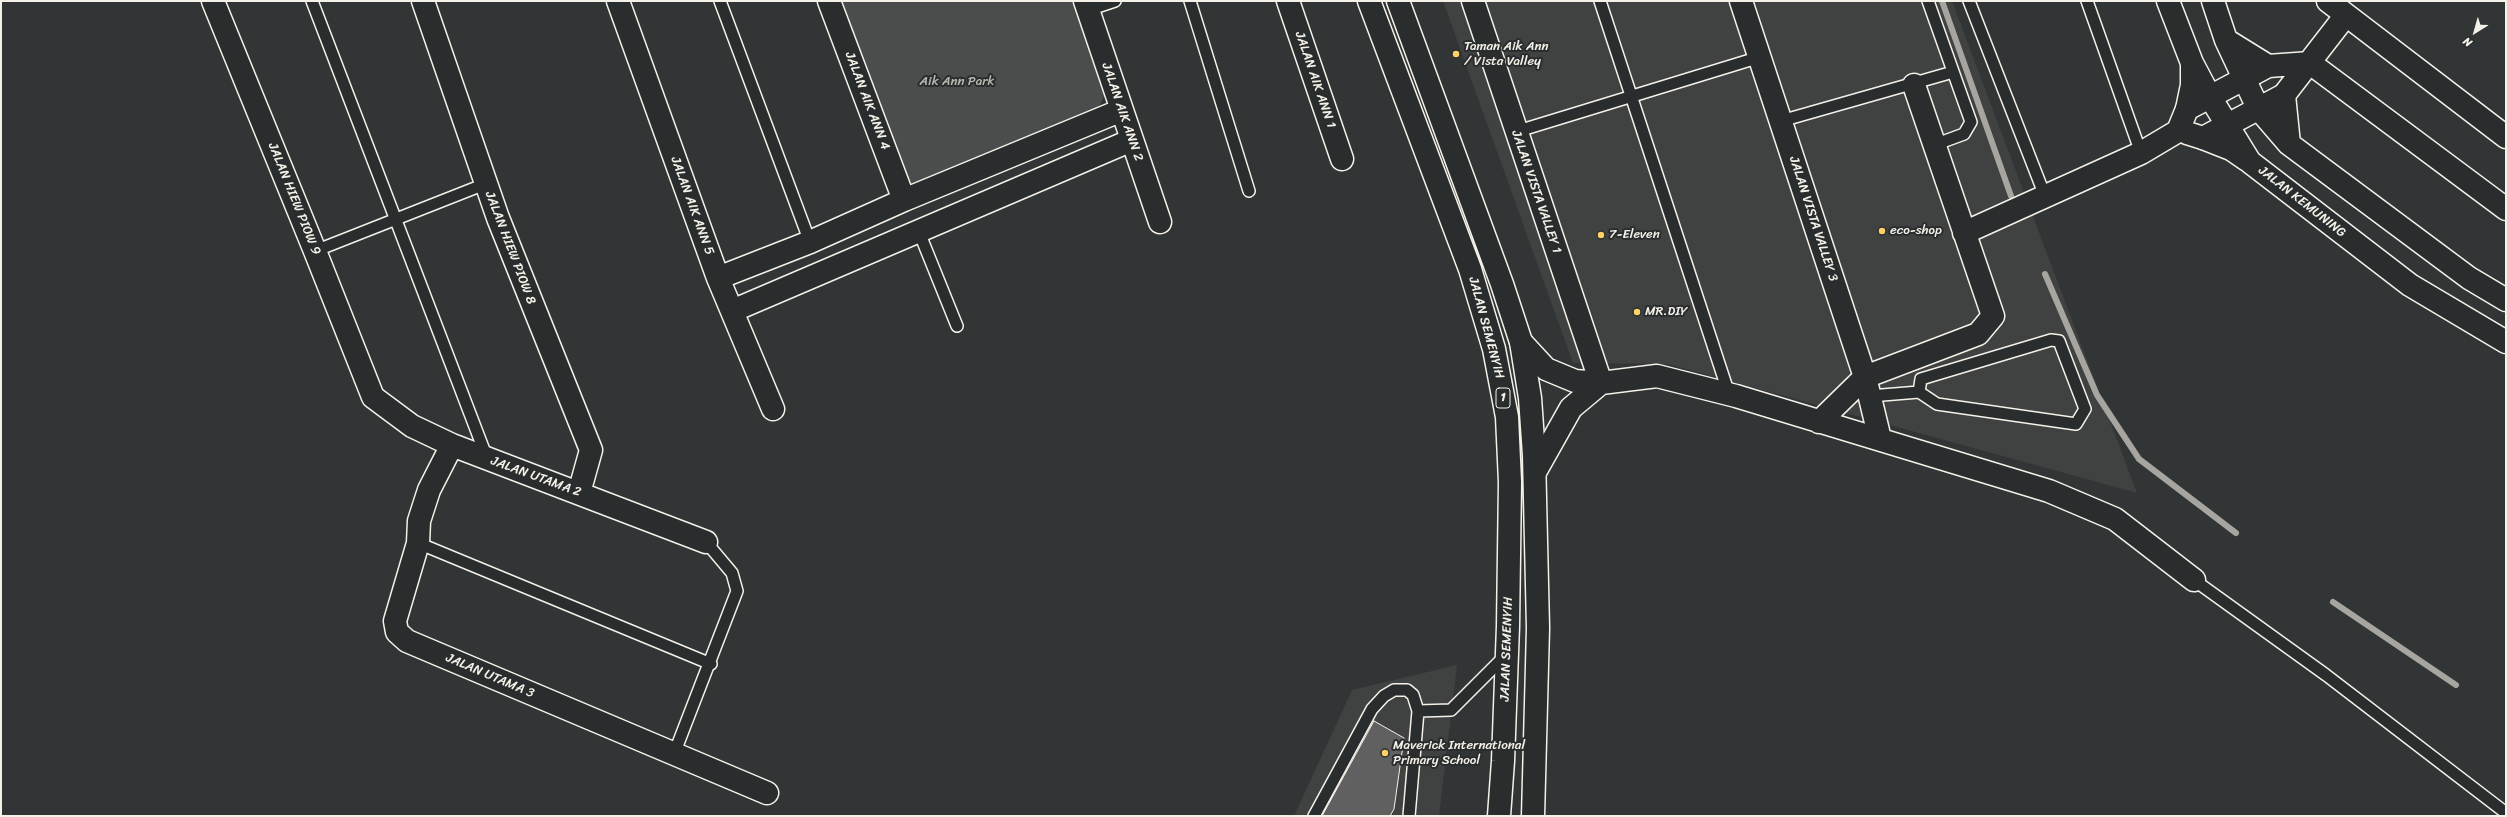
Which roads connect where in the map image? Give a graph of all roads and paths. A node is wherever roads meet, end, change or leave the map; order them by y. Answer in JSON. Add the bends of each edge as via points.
{"nodes":[{"id":1,"x":213,"y":1,"type":"edge"},
{"id":2,"x":312,"y":1,"type":"edge"},
{"id":3,"x":423,"y":1,"type":"edge"},
{"id":4,"x":618,"y":1,"type":"edge"},
{"id":5,"x":720,"y":1,"type":"edge"},
{"id":6,"x":829,"y":1,"type":"edge"},
{"id":7,"x":1115,"y":1,"type":"edge"},
{"id":8,"x":1190,"y":1,"type":"edge"},
{"id":9,"x":1288,"y":1,"type":"edge"},
{"id":10,"x":1369,"y":1,"type":"edge"},
{"id":11,"x":1398,"y":1,"type":"edge"},
{"id":12,"x":1473,"y":1,"type":"edge"},
{"id":13,"x":1600,"y":1,"type":"edge"},
{"id":14,"x":1742,"y":1,"type":"edge"},
{"id":15,"x":1928,"y":1,"type":"edge"},
{"id":16,"x":1969,"y":1,"type":"edge"},
{"id":17,"x":2086,"y":1,"type":"edge"},
{"id":18,"x":2168,"y":1,"type":"edge"},
{"id":19,"x":2212,"y":1,"type":"edge"},
{"id":20,"x":2328,"y":1,"type":"edge"},
{"id":21,"x":1087,"y":5,"type":"edge"},
{"id":22,"x":2346,"y":15,"type":"junction"},
{"id":23,"x":2226,"y":40,"type":"junction"},
{"id":24,"x":1760,"y":57,"type":"junction"},
{"id":25,"x":2192,"y":62,"type":"junction"},
{"id":26,"x":2310,"y":63,"type":"junction"},
{"id":27,"x":2268,"y":66,"type":"junction"},
{"id":28,"x":1954,"y":72,"type":"junction"},
{"id":29,"x":2244,"y":79,"type":"junction"},
{"id":30,"x":1914,"y":85,"type":"junction"},
{"id":31,"x":2284,"y":95,"type":"junction"},
{"id":32,"x":1632,"y":96,"type":"junction"},
{"id":33,"x":2210,"y":97,"type":"junction"},
{"id":34,"x":2258,"y":108,"type":"junction"},
{"id":35,"x":2187,"y":109,"type":"junction"},
{"id":36,"x":1122,"y":110,"type":"junction"},
{"id":37,"x":1781,"y":121,"type":"junction"},
{"id":38,"x":2227,"y":125,"type":"junction"},
{"id":39,"x":2178,"y":131,"type":"junction"},
{"id":40,"x":1515,"y":132,"type":"junction"},
{"id":41,"x":2203,"y":138,"type":"junction"},
{"id":42,"x":2506,"y":138,"type":"edge"},
{"id":43,"x":1132,"y":140,"type":"junction"},
{"id":44,"x":2289,"y":144,"type":"junction"},
{"id":45,"x":1934,"y":145,"type":"junction"},
{"id":46,"x":2141,"y":153,"type":"junction"},
{"id":47,"x":1342,"y":158,"type":"dead end"},
{"id":48,"x":2250,"y":162,"type":"junction"},
{"id":49,"x":485,"y":184,"type":"junction"},
{"id":50,"x":1249,"y":191,"type":"dead end"},
{"id":51,"x":2045,"y":196,"type":"junction"},
{"id":52,"x":904,"y":200,"type":"junction"},
{"id":53,"x":2506,"y":209,"type":"edge"},
{"id":54,"x":396,"y":218,"type":"junction"},
{"id":55,"x":1160,"y":222,"type":"dead end"},
{"id":56,"x":919,"y":232,"type":"junction"},
{"id":57,"x":1964,"y":233,"type":"junction"},
{"id":58,"x":810,"y":242,"type":"junction"},
{"id":59,"x":315,"y":251,"type":"junction"},
{"id":60,"x":718,"y":278,"type":"junction"},
{"id":61,"x":2506,"y":300,"type":"edge"},
{"id":62,"x":732,"y":311,"type":"junction"},
{"id":63,"x":957,"y":326,"type":"dead end"},
{"id":64,"x":1521,"y":342,"type":"junction"},
{"id":65,"x":2506,"y":342,"type":"edge"},
{"id":66,"x":1601,"y":383,"type":"junction"},
{"id":67,"x":1867,"y":386,"type":"junction"},
{"id":68,"x":1919,"y":392,"type":"junction"},
{"id":69,"x":1729,"y":394,"type":"junction"},
{"id":70,"x":373,"y":397,"type":"joint"},
{"id":71,"x":773,"y":409,"type":"dead end"},
{"id":72,"x":1819,"y":422,"type":"junction"},
{"id":73,"x":1880,"y":439,"type":"junction"},
{"id":74,"x":452,"y":445,"type":"junction"},
{"id":75,"x":488,"y":460,"type":"junction"},
{"id":76,"x":1535,"y":472,"type":"junction"},
{"id":77,"x":579,"y":493,"type":"junction"},
{"id":78,"x":706,"y":542,"type":"joint"},
{"id":79,"x":418,"y":543,"type":"junction"},
{"id":80,"x":2194,"y":580,"type":"joint"},
{"id":81,"x":1507,"y":653,"type":"junction"},
{"id":82,"x":711,"y":664,"type":"junction"},
{"id":83,"x":1418,"y":711,"type":"junction"},
{"id":84,"x":674,"y":754,"type":"junction"},
{"id":85,"x":767,"y":793,"type":"dead end"},
{"id":86,"x":2506,"y":813,"type":"edge"},
{"id":87,"x":1314,"y":816,"type":"edge"},
{"id":88,"x":1408,"y":816,"type":"edge"},
{"id":89,"x":1499,"y":816,"type":"edge"},
{"id":90,"x":1533,"y":816,"type":"edge"}],
"edges":[{"from":1,"to":59,"type":"street","name":"JALAN HIEW PIOW 9"},
{"from":2,"to":54,"type":"lane"},
{"from":3,"to":49,"type":"street","name":"JALAN HIEW PIOW 8"},
{"from":4,"to":60,"type":"street","name":"JALAN AIK ANN 5"},
{"from":5,"to":58,"type":"lane"},
{"from":6,"to":52,"type":"street","name":"JALAN AIK ANN 4"},
{"from":7,"to":21,"type":"lane"},
{"from":8,"to":50,"type":"lane"},
{"from":9,"to":47,"type":"street","name":"JALAN AIK ANN 1"},
{"from":10,"to":81,"type":"street","name":"JALAN SEMENYIH","number":"1","via":[[1470,269],[1494,349],[1507,417],[1510,482]]},
{"from":11,"to":64,"type":"street","name":"JALAN SEMENYIH","number":"1"},
{"from":12,"to":40,"type":"street","name":"JALAN VISTA VALLEY 1"},
{"from":13,"to":32,"type":"lane"},
{"from":14,"to":24,"type":"street","name":"JALAN VISTA VALLEY 3"},
{"from":15,"to":28,"type":"lane"},
{"from":16,"to":51,"type":"lane"},
{"from":17,"to":46,"type":"lane"},
{"from":18,"to":25,"type":"street","name":"JALAN KEMUNING"},
{"from":19,"to":23,"type":"street"},
{"from":20,"to":22,"type":"street"},
{"from":21,"to":36,"type":"street","name":"JALAN AIK ANN 2"},
{"from":22,"to":26,"type":"street"},
{"from":22,"to":42,"type":"street"},
{"from":23,"to":27,"type":"street"},
{"from":23,"to":29,"type":"street"},
{"from":24,"to":32,"type":"lane"},
{"from":24,"to":37,"type":"street","name":"JALAN VISTA VALLEY 3"},
{"from":25,"to":33,"type":"street","name":"JALAN KEMUNING"},
{"from":25,"to":35,"type":"street","via":[[2192,85]]},
{"from":26,"to":27,"type":"street"},
{"from":26,"to":31,"type":"street"},
{"from":26,"to":53,"type":"street"},
{"from":27,"to":29,"type":"street"},
{"from":28,"to":30,"type":"lane"},
{"from":28,"to":45,"type":"lane","via":[[1971,122],[1964,134]]},
{"from":29,"to":33,"type":"street"},
{"from":29,"to":34,"type":"street"},
{"from":30,"to":37,"type":"lane"},
{"from":30,"to":45,"type":"street"},
{"from":31,"to":34,"type":"street"},
{"from":31,"to":44,"type":"street"},
{"from":32,"to":40,"type":"lane"},
{"from":32,"to":69,"type":"lane"},
{"from":33,"to":35,"type":"street"},
{"from":33,"to":38,"type":"street","name":"JALAN KEMUNING"},
{"from":34,"to":38,"type":"street"},
{"from":34,"to":44,"type":"street"},
{"from":35,"to":39,"type":"street"},
{"from":36,"to":43,"type":"street","name":"JALAN AIK ANN 2"},
{"from":36,"to":52,"type":"street"},
{"from":37,"to":67,"type":"street","name":"JALAN VISTA VALLEY 3"},
{"from":38,"to":41,"type":"street"},
{"from":38,"to":48,"type":"street","name":"JALAN KEMUNING"},
{"from":39,"to":41,"type":"street"},
{"from":39,"to":46,"type":"street"},
{"from":40,"to":66,"type":"street","name":"JALAN VISTA VALLEY 1"},
{"from":41,"to":48,"type":"street","via":[[2231,150]]},
{"from":43,"to":55,"type":"street","name":"JALAN AIK ANN 2"},
{"from":43,"to":56,"type":"street"},
{"from":44,"to":61,"type":"street","via":[[2469,278]]},
{"from":45,"to":57,"type":"street"},
{"from":46,"to":51,"type":"street"},
{"from":48,"to":65,"type":"street","name":"JALAN KEMUNING","via":[[2410,285]]},
{"from":49,"to":54,"type":"lane"},
{"from":49,"to":77,"type":"street","name":"JALAN HIEW PIOW 8","via":[[591,450]]},
{"from":51,"to":57,"type":"street"},
{"from":52,"to":58,"type":"street"},
{"from":54,"to":59,"type":"lane"},
{"from":54,"to":75,"type":"lane","via":[[428,309]]},
{"from":56,"to":62,"type":"street"},
{"from":56,"to":63,"type":"lane"},
{"from":57,"to":67,"type":"street","via":[[1993,316],[1978,334]]},
{"from":58,"to":60,"type":"street"},
{"from":59,"to":70,"type":"street","name":"JALAN HIEW PIOW 9"},
{"from":60,"to":62,"type":"street","name":"JALAN AIK ANN 5"},
{"from":62,"to":71,"type":"street","name":"JALAN AIK ANN 5"},
{"from":64,"to":66,"type":"street","via":[[1546,369],[1575,381]]},
{"from":64,"to":76,"type":"street","name":"JALAN SEMENYIH","number":"1","via":[[1530,405]]},
{"from":66,"to":69,"type":"street","via":[[1657,376]]},
{"from":66,"to":76,"type":"street","via":[[1571,408]]},
{"from":67,"to":68,"type":"lane"},
{"from":67,"to":72,"type":"street"},
{"from":67,"to":73,"type":"street","name":"JALAN VISTA VALLEY 3"},
{"from":68,"to":68,"type":"lane","via":[[1937,404],[2076,424],[2086,409],[2059,341],[2051,340],[1921,379]]},
{"from":69,"to":72,"type":"street"},
{"from":70,"to":74,"type":"street","name":"JALAN UTAMA 2","via":[[412,426]]},
{"from":72,"to":73,"type":"street"},
{"from":73,"to":80,"type":"street","via":[[2049,491],[2115,519]]},
{"from":74,"to":75,"type":"street","name":"JALAN UTAMA 2"},
{"from":74,"to":79,"type":"street","name":"JALAN UTAMA 3","via":[[429,490],[419,520]]},
{"from":75,"to":77,"type":"street","name":"JALAN UTAMA 2"},
{"from":76,"to":90,"type":"street","name":"JALAN SEMENYIH","number":"1","via":[[1538,628]]},
{"from":77,"to":78,"type":"street","name":"JALAN UTAMA 2"},
{"from":78,"to":82,"type":"lane","via":[[732,573],[738,591]]},
{"from":79,"to":82,"type":"lane"},
{"from":79,"to":84,"type":"street","name":"JALAN UTAMA 3","via":[[395,621],[397,632],[406,641]]},
{"from":80,"to":86,"type":"lane","via":[[2326,675]]},
{"from":81,"to":83,"type":"lane","via":[[1451,710]]},
{"from":81,"to":89,"type":"street","name":"JALAN SEMENYIH","number":"1"},
{"from":82,"to":84,"type":"lane"},
{"from":83,"to":87,"type":"lane","via":[[1413,695],[1407,690],[1394,690],[1384,696],[1372,709]]},
{"from":83,"to":88,"type":"lane"},
{"from":84,"to":85,"type":"street","name":"JALAN UTAMA 3"}]}
